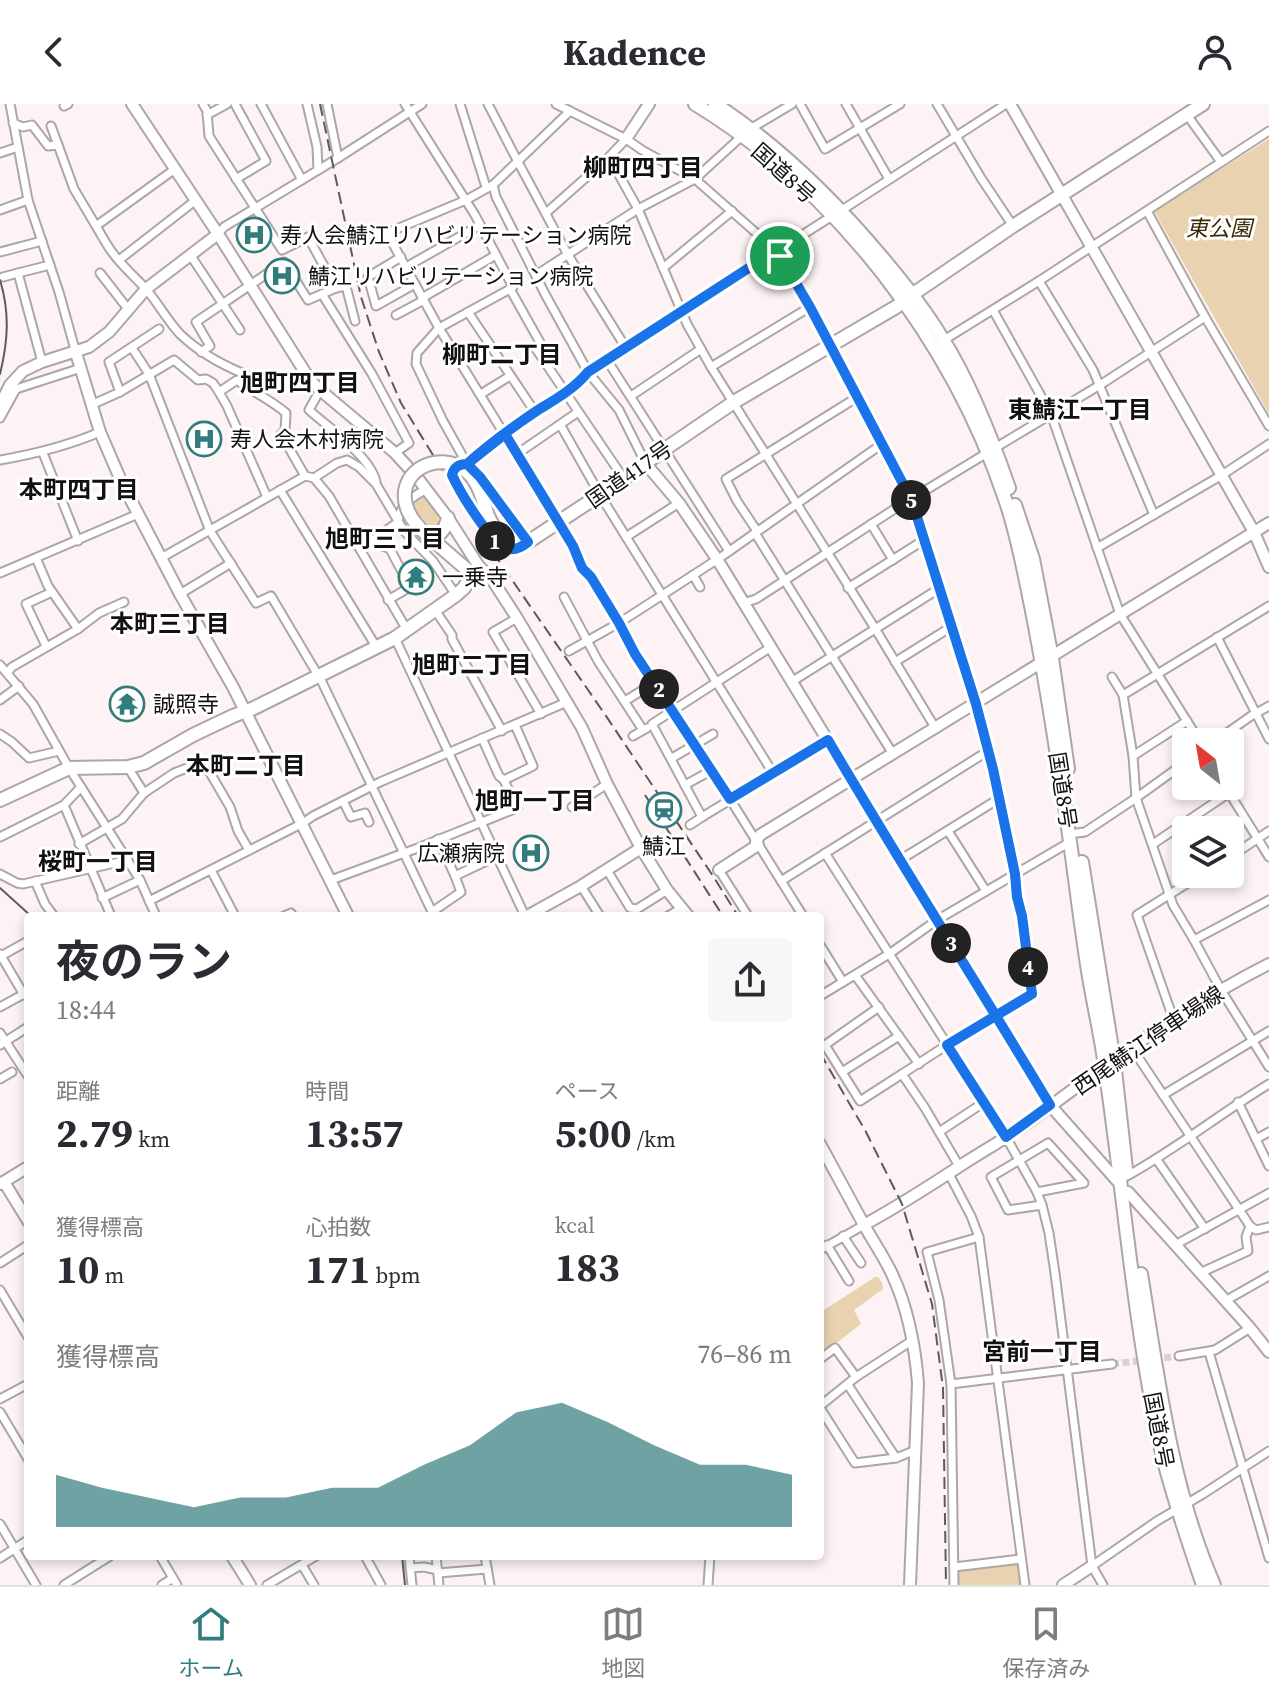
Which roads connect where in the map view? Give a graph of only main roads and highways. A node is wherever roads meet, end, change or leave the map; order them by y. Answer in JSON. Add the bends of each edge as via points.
{"nodes":[{"id":1,"x":695,"y":104,"type":"edge"},
{"id":2,"x":715,"y":104,"type":"edge"},
{"id":3,"x":1203,"y":104,"type":"edge"},
{"id":4,"x":1184,"y":109,"type":"edge"},
{"id":5,"x":746,"y":132,"type":"junction"},
{"id":6,"x":908,"y":298,"type":"junction"},
{"id":7,"x":991,"y":450,"type":"junction"},
{"id":8,"x":448,"y":518,"type":"road end"},
{"id":9,"x":427,"y":535,"type":"junction"},
{"id":10,"x":245,"y":712,"type":"junction"},
{"id":11,"x":69,"y":768,"type":"junction"},
{"id":12,"x":0,"y":800,"type":"edge"},
{"id":13,"x":1181,"y":1507,"type":"junction"},
{"id":14,"x":1203,"y":1585,"type":"edge"},
{"id":15,"x":1214,"y":1585,"type":"edge"}],
"edges":[{"from":1,"to":5,"type":"highway","name":"国道8号"},
{"from":2,"to":5,"type":"highway","name":"国道8号"},
{"from":3,"to":4,"type":"highway","name":"国道417号"},
{"from":4,"to":6,"type":"highway","name":"国道417号"},
{"from":5,"to":6,"type":"highway","name":"国道8号","via":[[787,159]]},
{"from":6,"to":7,"type":"highway","name":"国道8号"},
{"from":6,"to":7,"type":"highway","name":"国道8号","via":[[944,340]]},
{"from":6,"to":9,"type":"highway","name":"国道417号","bridge":true,"via":[[734,402],[528,542],[503,539],[494,529],[468,472],[454,464],[431,463],[415,471],[404,491],[406,508]]},
{"from":7,"to":13,"type":"highway","name":"国道8号","via":[[1033,559],[1122,1123],[1125,1184]]},
{"from":8,"to":9,"type":"highway","via":[[441,534]]},
{"from":9,"to":10,"type":"highway","via":[[475,570],[464,588],[377,648]]},
{"from":10,"to":11,"type":"highway","via":[[138,765]]},
{"from":10,"to":11,"type":"highway","via":[[146,765]]},
{"from":11,"to":12,"type":"highway"},
{"from":13,"to":14,"type":"highway","name":"国道8号"},
{"from":13,"to":15,"type":"highway","name":"国道8号"}]}
